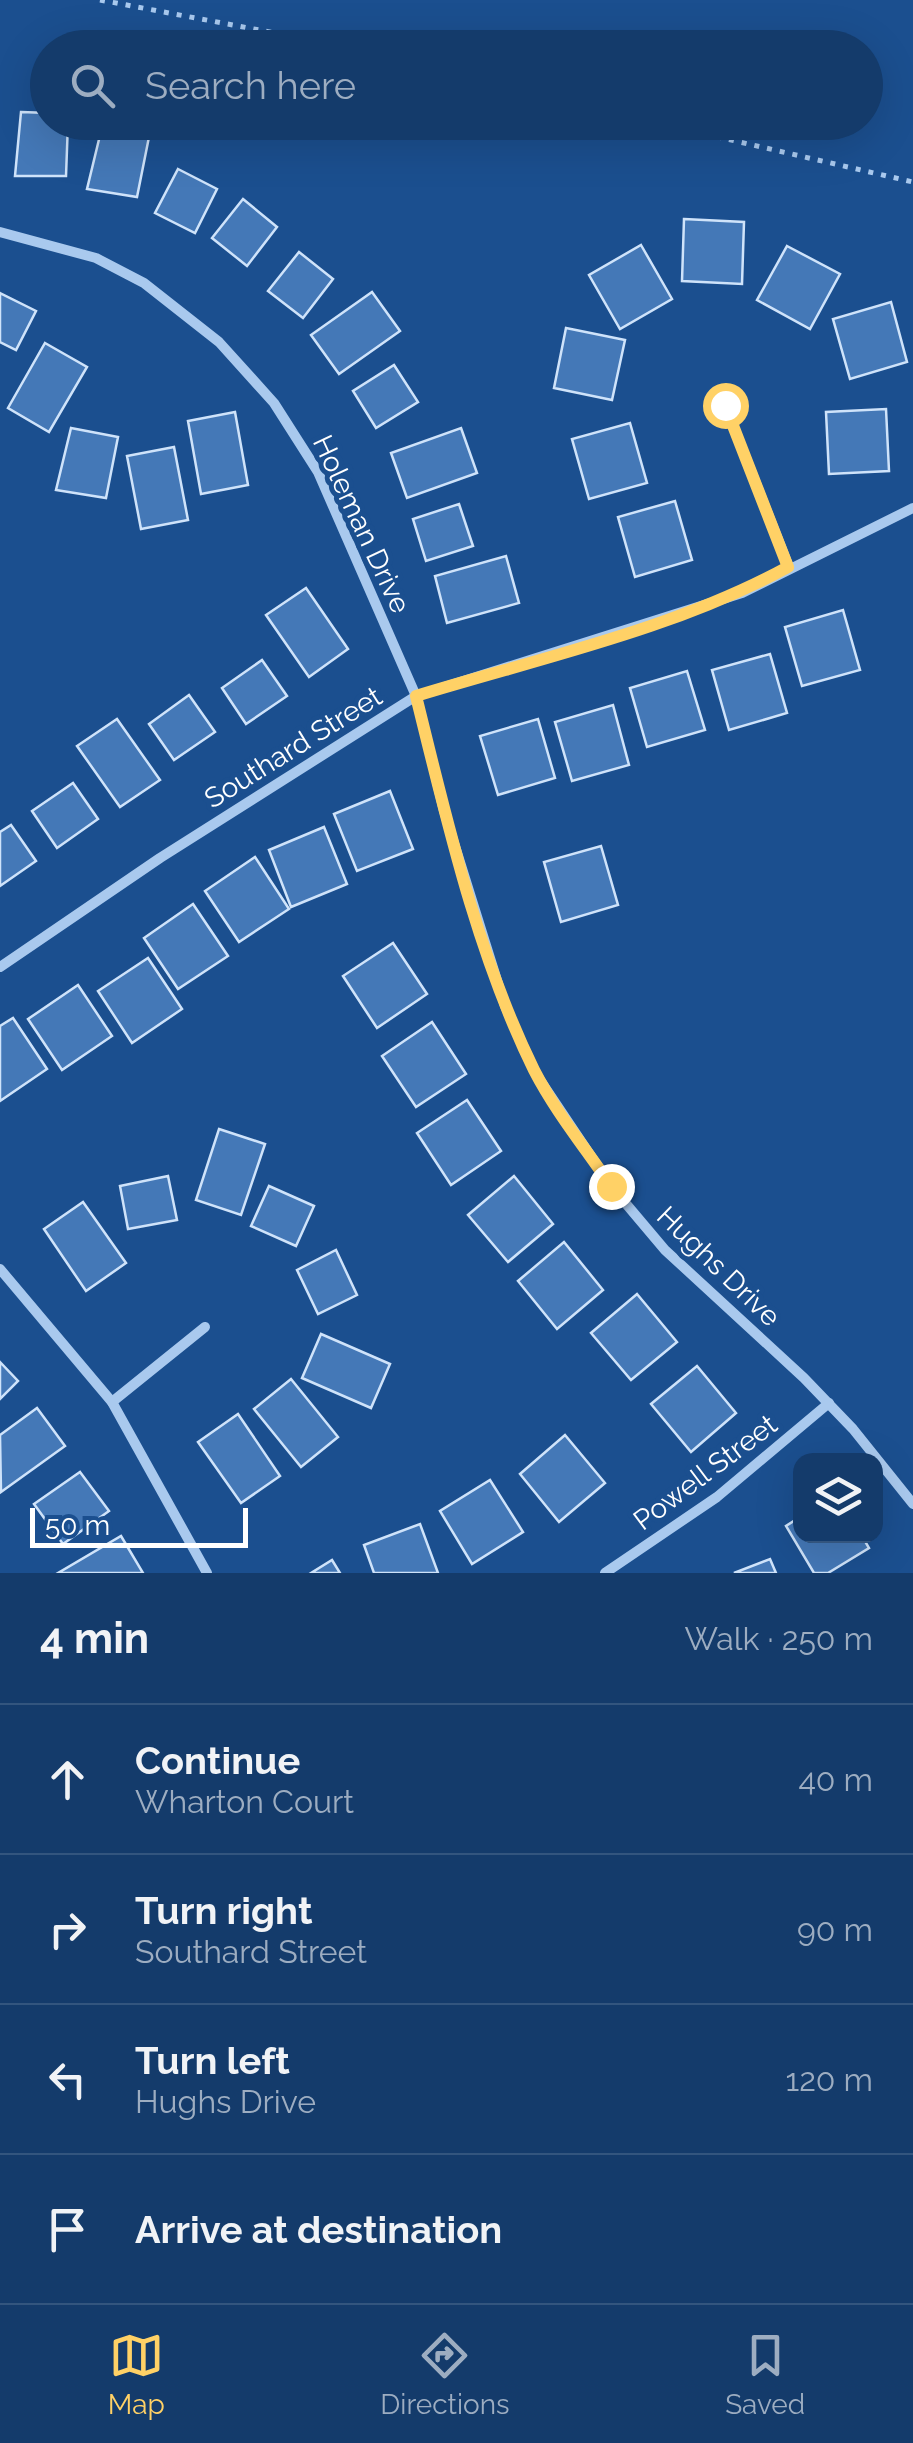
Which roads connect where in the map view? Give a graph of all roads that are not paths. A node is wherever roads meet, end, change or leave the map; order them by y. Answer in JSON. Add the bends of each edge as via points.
{"nodes":[{"id":1,"x":0,"y":232,"type":"edge"},
{"id":2,"x":725,"y":405,"type":"dead end"},
{"id":3,"x":913,"y":508,"type":"edge"},
{"id":4,"x":788,"y":567,"type":"junction"},
{"id":5,"x":416,"y":696,"type":"junction"},
{"id":6,"x":0,"y":967,"type":"edge"},
{"id":7,"x":0,"y":1269,"type":"edge"},
{"id":8,"x":205,"y":1327,"type":"dead end"},
{"id":9,"x":112,"y":1402,"type":"junction"},
{"id":10,"x":829,"y":1403,"type":"junction"},
{"id":11,"x":913,"y":1504,"type":"edge"},
{"id":12,"x":207,"y":1573,"type":"edge"},
{"id":13,"x":605,"y":1573,"type":"edge"}],
"edges":[{"from":1,"to":5,"type":"street","name":"Holeman Drive","via":[[96,258],[144,283],[219,342],[274,403],[318,472]]},
{"from":2,"to":4,"type":"street"},
{"from":3,"to":4,"type":"street","name":"Southard Street"},
{"from":4,"to":5,"type":"street","name":"Southard Street","via":[[742,593]]},
{"from":5,"to":6,"type":"street","name":"Southard Street"},
{"from":5,"to":10,"type":"street","name":"Hughs Drive","via":[[494,970],[536,1074],[611,1186],[665,1250]]},
{"from":7,"to":9,"type":"street"},
{"from":8,"to":9,"type":"street"},
{"from":9,"to":12,"type":"street"},
{"from":10,"to":11,"type":"street","name":"Hughs Drive"},
{"from":10,"to":13,"type":"street","name":"Powell Street","via":[[717,1497]]}]}
